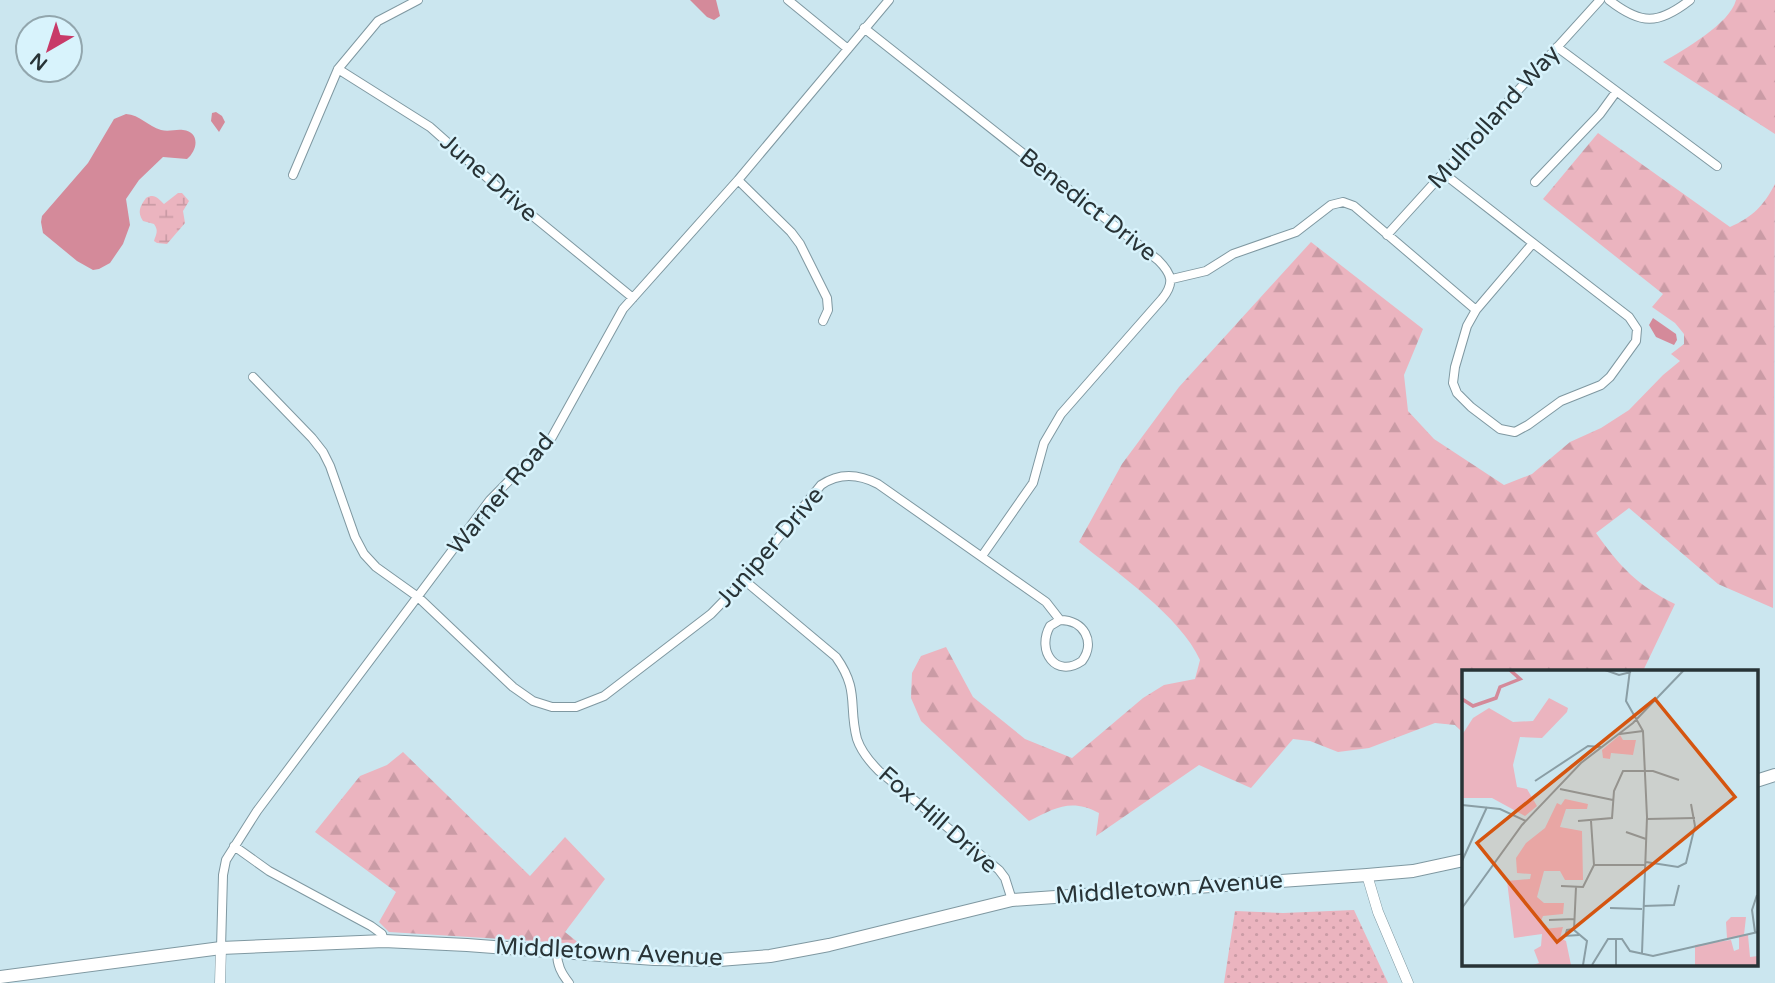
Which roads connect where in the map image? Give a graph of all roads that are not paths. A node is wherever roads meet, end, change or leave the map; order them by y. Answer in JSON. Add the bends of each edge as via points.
{"nodes":[{"id":1,"x":418,"y":0,"type":"edge"},
{"id":2,"x":788,"y":0,"type":"edge"},
{"id":3,"x":889,"y":0,"type":"edge"},
{"id":4,"x":1600,"y":0,"type":"edge"},
{"id":5,"x":1609,"y":0,"type":"edge"},
{"id":6,"x":1690,"y":0,"type":"edge"},
{"id":7,"x":864,"y":29,"type":"junction"},
{"id":8,"x":1558,"y":47,"type":"junction"},
{"id":9,"x":848,"y":49,"type":"junction"},
{"id":10,"x":338,"y":69,"type":"junction"},
{"id":11,"x":1616,"y":92,"type":"junction"},
{"id":12,"x":1717,"y":166,"type":"dead end"},
{"id":13,"x":1443,"y":173,"type":"junction"},
{"id":14,"x":293,"y":176,"type":"dead end"},
{"id":15,"x":738,"y":180,"type":"junction"},
{"id":16,"x":1535,"y":182,"type":"dead end"},
{"id":17,"x":1387,"y":235,"type":"junction"},
{"id":18,"x":1533,"y":243,"type":"junction"},
{"id":19,"x":1172,"y":279,"type":"junction"},
{"id":20,"x":633,"y":298,"type":"junction"},
{"id":21,"x":1476,"y":310,"type":"junction"},
{"id":22,"x":823,"y":321,"type":"dead end"},
{"id":23,"x":253,"y":377,"type":"dead end"},
{"id":24,"x":982,"y":556,"type":"junction"},
{"id":25,"x":744,"y":580,"type":"junction"},
{"id":26,"x":418,"y":597,"type":"junction"},
{"id":27,"x":1060,"y":620,"type":"junction"},
{"id":28,"x":1775,"y":775,"type":"edge"},
{"id":29,"x":1758,"y":780,"type":"edge"},
{"id":30,"x":234,"y":846,"type":"junction"},
{"id":31,"x":1462,"y":860,"type":"edge"},
{"id":32,"x":1367,"y":875,"type":"junction"},
{"id":33,"x":1012,"y":900,"type":"junction"},
{"id":34,"x":384,"y":941,"type":"junction"},
{"id":35,"x":221,"y":948,"type":"junction"},
{"id":36,"x":557,"y":952,"type":"junction"},
{"id":37,"x":0,"y":977,"type":"edge"},
{"id":38,"x":220,"y":983,"type":"edge"},
{"id":39,"x":569,"y":983,"type":"edge"},
{"id":40,"x":1408,"y":983,"type":"edge"}],
"edges":[{"from":1,"to":10,"type":"street","via":[[378,21]]},
{"from":2,"to":9,"type":"street"},
{"from":3,"to":7,"type":"street","name":"Warner Road"},
{"from":4,"to":8,"type":"street","name":"Mulholland Way"},
{"from":5,"to":6,"type":"street","via":[[1635,18],[1651,21]]},
{"from":7,"to":9,"type":"street","name":"Warner Road"},
{"from":7,"to":19,"type":"street","name":"Benedict Drive","via":[[1169,270]]},
{"from":8,"to":11,"type":"street"},
{"from":8,"to":13,"type":"street","name":"Mulholland Way"},
{"from":9,"to":15,"type":"street","name":"Warner Road"},
{"from":10,"to":14,"type":"street"},
{"from":10,"to":20,"type":"street","name":"June Drive","via":[[430,127]]},
{"from":11,"to":12,"type":"street"},
{"from":11,"to":16,"type":"street"},
{"from":13,"to":17,"type":"street","name":"Mulholland Way"},
{"from":13,"to":18,"type":"street"},
{"from":15,"to":20,"type":"street","name":"Warner Road"},
{"from":15,"to":22,"type":"street","via":[[800,244],[827,298]]},
{"from":17,"to":19,"type":"street","via":[[1354,206],[1336,203],[1296,232],[1233,254],[1206,271]]},
{"from":17,"to":21,"type":"street"},
{"from":18,"to":21,"type":"street"},
{"from":18,"to":21,"type":"street","via":[[1635,324],[1636,341],[1610,377],[1554,404],[1521,429],[1500,429],[1464,401],[1453,383],[1464,334]]},
{"from":19,"to":24,"type":"street","name":"Benedict Drive","via":[[1162,299],[1061,414],[1044,443],[1032,483]]},
{"from":20,"to":26,"type":"street","name":"Warner Road","via":[[552,437],[490,500]]},
{"from":23,"to":26,"type":"street","name":"Juniper Drive","via":[[323,452],[364,554]]},
{"from":24,"to":25,"type":"street","name":"Juniper Drive","via":[[878,484],[847,475],[821,485]]},
{"from":24,"to":27,"type":"street","name":"Juniper Drive","via":[[1046,602]]},
{"from":25,"to":26,"type":"street","name":"Juniper Drive","via":[[711,614],[613,690],[563,708],[522,694]]},
{"from":25,"to":33,"type":"street","name":"Fox Hill Drive","via":[[836,657],[852,688],[858,741],[868,759],[999,870]]},
{"from":26,"to":30,"type":"street","name":"Warner Road"},
{"from":27,"to":27,"type":"street","name":"Juniper Drive","via":[[1072,621],[1087,635],[1089,645],[1082,661],[1069,667],[1056,664],[1044,646],[1050,626]]},
{"from":28,"to":29,"type":"main road"},
{"from":30,"to":34,"type":"street","via":[[268,871],[377,930]]},
{"from":30,"to":35,"type":"street","name":"Warner Road","via":[[223,875]]},
{"from":31,"to":32,"type":"main road","name":"Middletown Avenue"},
{"from":32,"to":33,"type":"main road","name":"Middletown Avenue"},
{"from":32,"to":40,"type":"street","via":[[1377,912]]},
{"from":33,"to":36,"type":"main road","name":"Middletown Avenue","via":[[770,956],[680,960]]},
{"from":34,"to":35,"type":"main road","name":"Middletown Avenue"},
{"from":34,"to":36,"type":"main road","name":"Middletown Avenue"},
{"from":35,"to":37,"type":"main road","name":"Middletown Avenue"},
{"from":35,"to":38,"type":"street"},
{"from":36,"to":39,"type":"street","via":[[557,963]]}]}
